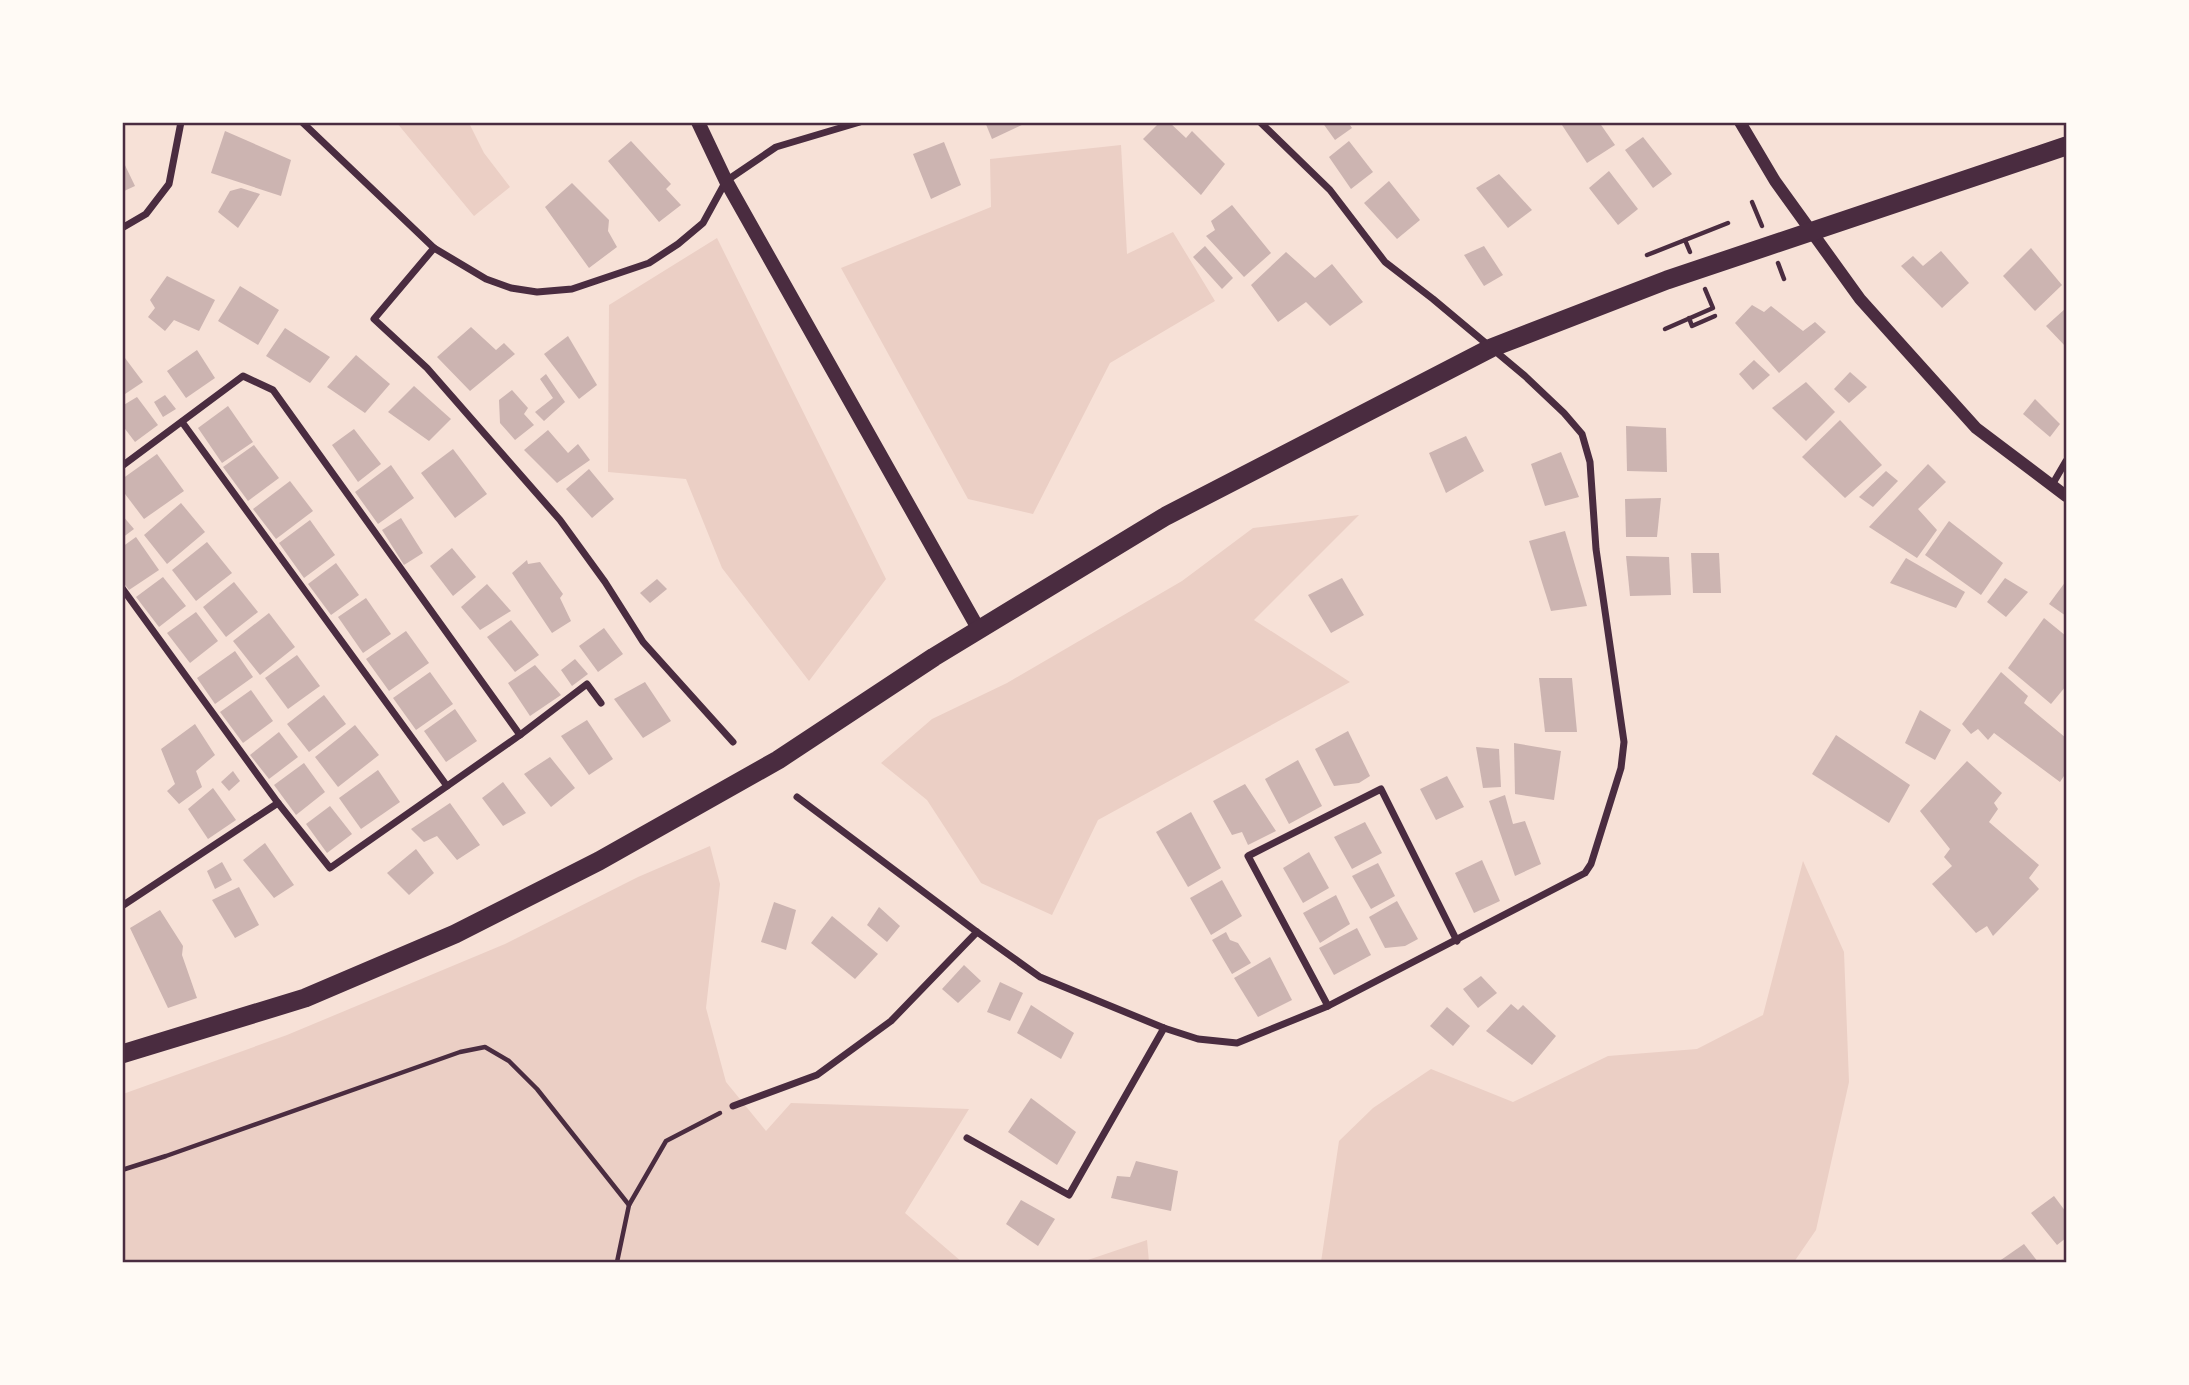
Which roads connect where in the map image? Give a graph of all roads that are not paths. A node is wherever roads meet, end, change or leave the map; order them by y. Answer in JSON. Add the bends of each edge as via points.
{"nodes":[{"id":1,"x":181,"y":122,"type":"edge"},
{"id":2,"x":302,"y":122,"type":"edge"},
{"id":3,"x":698,"y":122,"type":"edge"},
{"id":4,"x":860,"y":122,"type":"edge"},
{"id":5,"x":1260,"y":122,"type":"edge"},
{"id":6,"x":1740,"y":122,"type":"edge"},
{"id":7,"x":2067,"y":146,"type":"edge"},
{"id":8,"x":726,"y":181,"type":"junction"},
{"id":9,"x":122,"y":228,"type":"edge"},
{"id":10,"x":1810,"y":231,"type":"junction"},
{"id":11,"x":434,"y":248,"type":"junction"},
{"id":12,"x":1491,"y":348,"type":"junction"},
{"id":13,"x":182,"y":422,"type":"junction"},
{"id":14,"x":2067,"y":461,"type":"edge"},
{"id":15,"x":122,"y":466,"type":"edge"},
{"id":16,"x":2052,"y":485,"type":"junction"},
{"id":17,"x":2067,"y":496,"type":"edge"},
{"id":18,"x":122,"y":588,"type":"edge"},
{"id":19,"x":979,"y":630,"type":"junction"},
{"id":20,"x":601,"y":703,"type":"dead end"},
{"id":21,"x":520,"y":734,"type":"junction"},
{"id":22,"x":733,"y":742,"type":"dead end"},
{"id":23,"x":447,"y":786,"type":"junction"},
{"id":24,"x":797,"y":797,"type":"dead end"},
{"id":25,"x":278,"y":803,"type":"junction"},
{"id":26,"x":122,"y":906,"type":"edge"},
{"id":27,"x":977,"y":932,"type":"junction"},
{"id":28,"x":1457,"y":940,"type":"junction"},
{"id":29,"x":1328,"y":1006,"type":"junction"},
{"id":30,"x":1164,"y":1028,"type":"junction"},
{"id":31,"x":122,"y":1054,"type":"edge"},
{"id":32,"x":733,"y":1106,"type":"road end"},
{"id":33,"x":967,"y":1138,"type":"dead end"}],
"edges":[{"from":1,"to":9,"type":"street","via":[[169,184],[146,214]]},
{"from":2,"to":11,"type":"street"},
{"from":3,"to":8,"type":"main road"},
{"from":4,"to":8,"type":"street","via":[[776,148]]},
{"from":5,"to":12,"type":"street","via":[[1330,190],[1385,262]]},
{"from":6,"to":10,"type":"street"},
{"from":7,"to":10,"type":"highway"},
{"from":8,"to":11,"type":"street","via":[[703,223],[678,244],[649,263],[572,289],[537,292],[510,288]]},
{"from":8,"to":19,"type":"main road"},
{"from":10,"to":12,"type":"highway"},
{"from":10,"to":16,"type":"street","via":[[1860,299],[1976,428]]},
{"from":11,"to":22,"type":"street","via":[[374,319],[426,368],[560,520],[643,642]]},
{"from":12,"to":19,"type":"highway","via":[[1166,516]]},
{"from":12,"to":28,"type":"street","via":[[1582,434],[1590,462],[1596,549],[1624,742],[1621,768],[1585,873]]},
{"from":13,"to":15,"type":"street"},
{"from":13,"to":21,"type":"street","via":[[243,376],[273,390]]},
{"from":13,"to":23,"type":"street"},
{"from":14,"to":16,"type":"street"},
{"from":16,"to":17,"type":"street"},
{"from":18,"to":25,"type":"street"},
{"from":19,"to":31,"type":"highway","via":[[778,760],[599,861],[455,934],[305,998]]},
{"from":20,"to":21,"type":"street","via":[[587,684]]},
{"from":21,"to":23,"type":"street"},
{"from":23,"to":25,"type":"street","via":[[330,868]]},
{"from":24,"to":27,"type":"street"},
{"from":25,"to":26,"type":"street"},
{"from":27,"to":30,"type":"street","via":[[1040,977]]},
{"from":27,"to":32,"type":"street","via":[[891,1021],[817,1075]]},
{"from":28,"to":29,"type":"street"},
{"from":28,"to":29,"type":"street","via":[[1381,789],[1248,856]]},
{"from":29,"to":30,"type":"street","via":[[1237,1043],[1198,1039]]},
{"from":30,"to":33,"type":"street","via":[[1069,1195]]}]}
